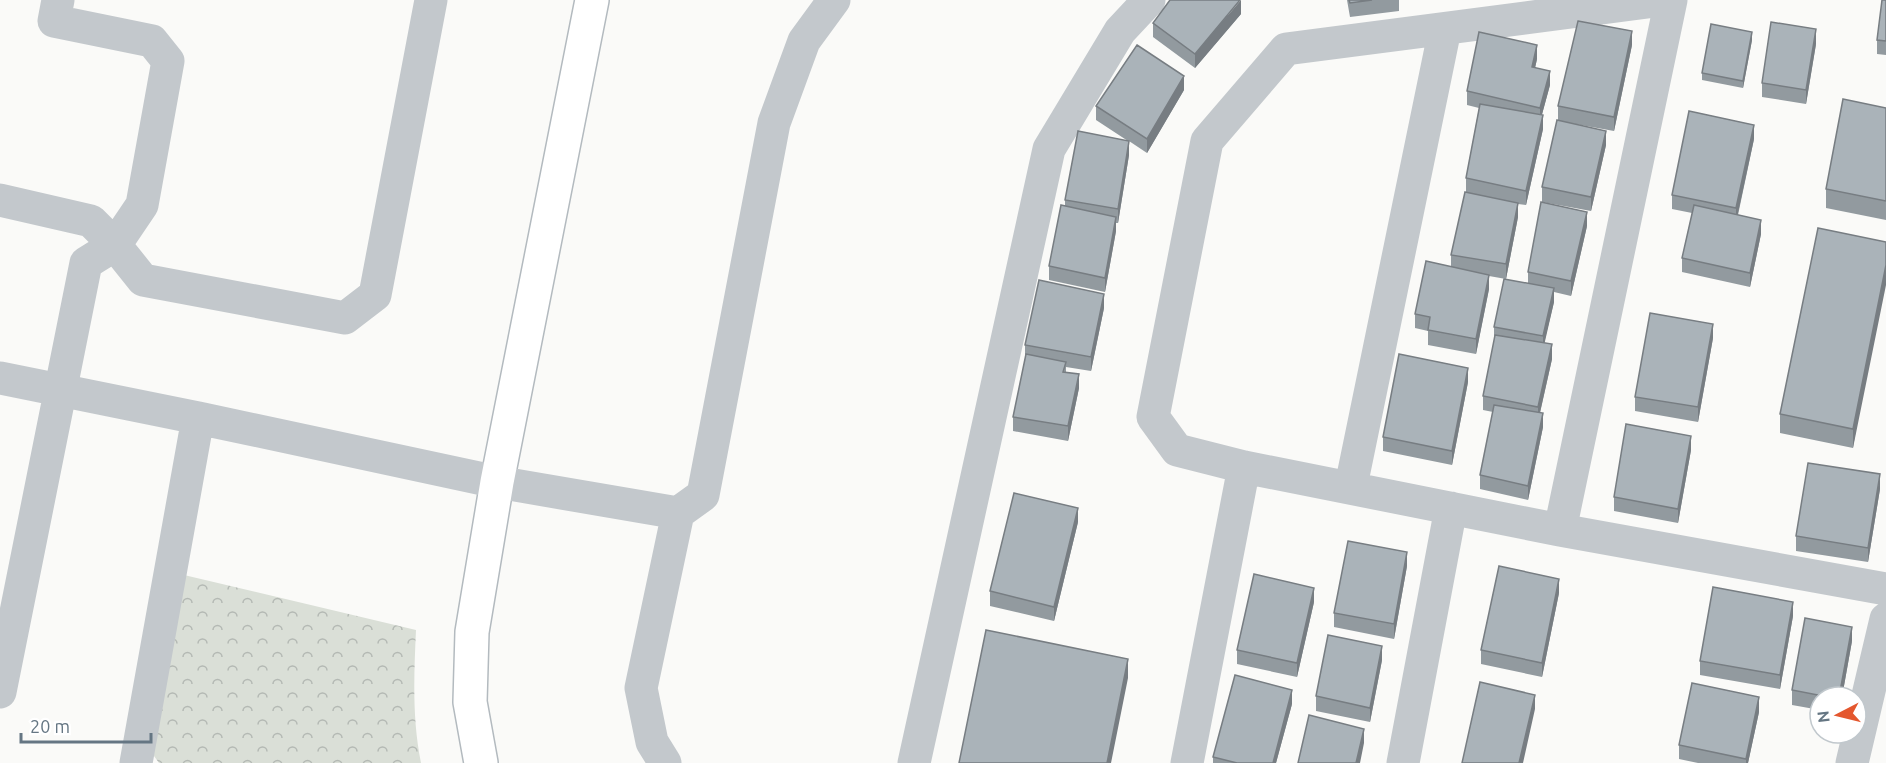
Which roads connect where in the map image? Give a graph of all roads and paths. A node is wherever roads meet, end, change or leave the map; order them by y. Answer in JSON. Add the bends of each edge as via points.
{"nodes":[{"id":1,"x":58,"y":0,"type":"edge"},
{"id":2,"x":431,"y":0,"type":"edge"},
{"id":3,"x":592,"y":0,"type":"edge"},
{"id":4,"x":834,"y":0,"type":"edge"},
{"id":5,"x":1149,"y":0,"type":"edge"},
{"id":6,"x":1663,"y":0,"type":"edge"},
{"id":7,"x":1671,"y":0,"type":"edge"},
{"id":8,"x":1445,"y":29,"type":"junction"},
{"id":9,"x":0,"y":200,"type":"edge"},
{"id":10,"x":115,"y":245,"type":"junction"},
{"id":11,"x":0,"y":378,"type":"edge"},
{"id":12,"x":61,"y":391,"type":"junction"},
{"id":13,"x":198,"y":418,"type":"junction"},
{"id":14,"x":1244,"y":466,"type":"junction"},
{"id":15,"x":497,"y":482,"type":"junction"},
{"id":16,"x":1351,"y":486,"type":"junction"},
{"id":17,"x":1451,"y":508,"type":"junction"},
{"id":18,"x":678,"y":513,"type":"junction"},
{"id":19,"x":1560,"y":530,"type":"junction"},
{"id":20,"x":11,"y":580,"type":"edge"},
{"id":21,"x":1886,"y":589,"type":"edge"},
{"id":22,"x":1886,"y":619,"type":"edge"},
{"id":23,"x":0,"y":692,"type":"edge"},
{"id":24,"x":136,"y":763,"type":"edge"},
{"id":25,"x":481,"y":763,"type":"edge"},
{"id":26,"x":665,"y":763,"type":"edge"},
{"id":27,"x":914,"y":763,"type":"edge"},
{"id":28,"x":1187,"y":763,"type":"edge"},
{"id":29,"x":1403,"y":763,"type":"edge"},
{"id":30,"x":1852,"y":763,"type":"edge"}],
"edges":[{"from":1,"to":10,"type":"street","via":[[54,21],[152,41],[168,61],[142,204]]},
{"from":2,"to":10,"type":"street","via":[[375,295],[345,318],[143,280]]},
{"from":3,"to":15,"type":"street"},
{"from":4,"to":18,"type":"street","via":[[804,41],[774,123],[703,495]]},
{"from":5,"to":27,"type":"street","via":[[1120,32],[1049,149]]},
{"from":6,"to":8,"type":"street"},
{"from":7,"to":19,"type":"street"},
{"from":8,"to":14,"type":"street","via":[[1286,49],[1207,141],[1153,417],[1177,450]]},
{"from":8,"to":16,"type":"street"},
{"from":9,"to":10,"type":"street","via":[[91,222]]},
{"from":10,"to":12,"type":"street","via":[[86,263]]},
{"from":11,"to":12,"type":"street"},
{"from":12,"to":13,"type":"street"},
{"from":12,"to":20,"type":"street"},
{"from":13,"to":15,"type":"street"},
{"from":13,"to":24,"type":"street"},
{"from":14,"to":16,"type":"street"},
{"from":14,"to":28,"type":"street"},
{"from":15,"to":18,"type":"street"},
{"from":15,"to":25,"type":"street","via":[[472,632],[470,702]]},
{"from":16,"to":17,"type":"street"},
{"from":17,"to":19,"type":"street"},
{"from":17,"to":29,"type":"street"},
{"from":18,"to":26,"type":"street","via":[[641,688],[652,742]]},
{"from":19,"to":21,"type":"street"},
{"from":20,"to":23,"type":"street"},
{"from":22,"to":30,"type":"street"}]}
